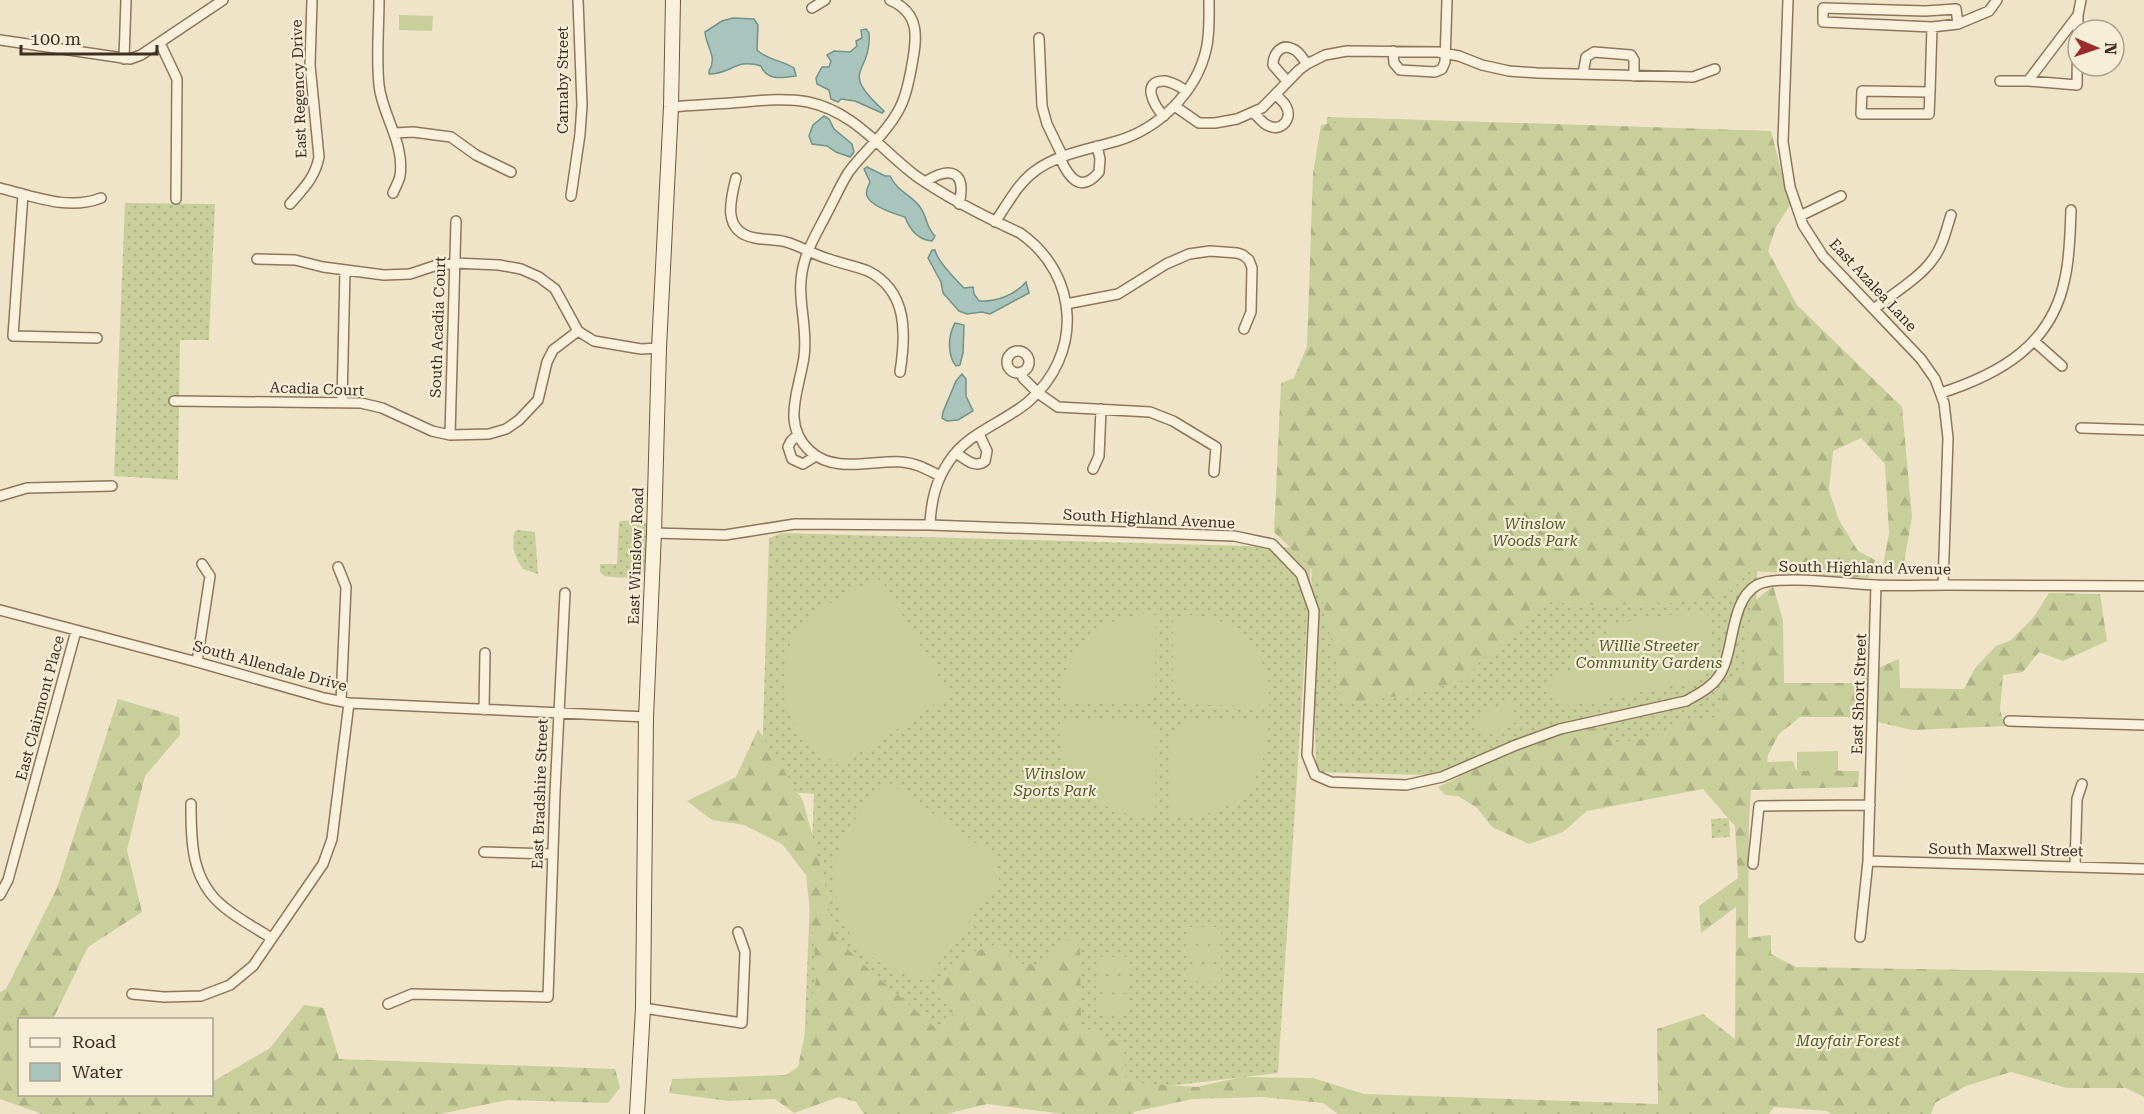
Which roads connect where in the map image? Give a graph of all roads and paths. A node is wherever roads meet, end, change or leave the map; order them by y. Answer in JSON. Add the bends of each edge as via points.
{"nodes":[{"id":1,"x":126,"y":0,"type":"edge"},
{"id":2,"x":223,"y":0,"type":"edge"},
{"id":3,"x":312,"y":0,"type":"edge"},
{"id":4,"x":379,"y":0,"type":"edge"},
{"id":5,"x":578,"y":0,"type":"edge"},
{"id":6,"x":673,"y":0,"type":"edge"},
{"id":7,"x":825,"y":0,"type":"edge"},
{"id":8,"x":890,"y":0,"type":"edge"},
{"id":9,"x":1209,"y":0,"type":"edge"},
{"id":10,"x":1447,"y":0,"type":"edge"},
{"id":11,"x":1788,"y":0,"type":"edge"},
{"id":12,"x":1997,"y":0,"type":"edge"},
{"id":13,"x":2081,"y":0,"type":"edge"},
{"id":14,"x":208,"y":4,"type":"edge"},
{"id":15,"x":812,"y":8,"type":"dead end"},
{"id":16,"x":2078,"y":15,"type":"junction"},
{"id":17,"x":1958,"y":24,"type":"junction"},
{"id":18,"x":1932,"y":27,"type":"junction"},
{"id":19,"x":1039,"y":38,"type":"dead end"},
{"id":20,"x":0,"y":40,"type":"edge"},
{"id":21,"x":159,"y":43,"type":"junction"},
{"id":22,"x":1393,"y":51,"type":"junction"},
{"id":23,"x":1445,"y":53,"type":"junction"},
{"id":24,"x":124,"y":60,"type":"junction"},
{"id":25,"x":1307,"y":64,"type":"junction"},
{"id":26,"x":1715,"y":69,"type":"dead end"},
{"id":27,"x":1583,"y":74,"type":"junction"},
{"id":28,"x":1634,"y":76,"type":"junction"},
{"id":29,"x":1287,"y":81,"type":"junction"},
{"id":30,"x":2000,"y":81,"type":"dead end"},
{"id":31,"x":2028,"y":81,"type":"junction"},
{"id":32,"x":1187,"y":91,"type":"junction"},
{"id":33,"x":1930,"y":92,"type":"junction"},
{"id":34,"x":1276,"y":95,"type":"junction"},
{"id":35,"x":671,"y":107,"type":"junction"},
{"id":36,"x":1176,"y":107,"type":"junction"},
{"id":37,"x":1254,"y":113,"type":"junction"},
{"id":38,"x":1164,"y":116,"type":"junction"},
{"id":39,"x":395,"y":133,"type":"junction"},
{"id":40,"x":876,"y":141,"type":"junction"},
{"id":41,"x":1097,"y":146,"type":"junction"},
{"id":42,"x":1061,"y":158,"type":"junction"},
{"id":43,"x":511,"y":172,"type":"dead end"},
{"id":44,"x":736,"y":178,"type":"dead end"},
{"id":45,"x":925,"y":182,"type":"junction"},
{"id":46,"x":0,"y":188,"type":"edge"},
{"id":47,"x":393,"y":193,"type":"dead end"},
{"id":48,"x":23,"y":194,"type":"junction"},
{"id":49,"x":571,"y":196,"type":"dead end"},
{"id":50,"x":1841,"y":196,"type":"dead end"},
{"id":51,"x":101,"y":198,"type":"dead end"},
{"id":52,"x":176,"y":199,"type":"dead end"},
{"id":53,"x":290,"y":204,"type":"dead end"},
{"id":54,"x":959,"y":204,"type":"junction"},
{"id":55,"x":2071,"y":210,"type":"dead end"},
{"id":56,"x":1951,"y":215,"type":"dead end"},
{"id":57,"x":1800,"y":216,"type":"junction"},
{"id":58,"x":456,"y":220,"type":"dead end"},
{"id":59,"x":995,"y":222,"type":"junction"},
{"id":60,"x":808,"y":251,"type":"junction"},
{"id":61,"x":257,"y":259,"type":"dead end"},
{"id":62,"x":454,"y":263,"type":"junction"},
{"id":63,"x":345,"y":270,"type":"junction"},
{"id":64,"x":1066,"y":304,"type":"junction"},
{"id":65,"x":1874,"y":309,"type":"junction"},
{"id":66,"x":1244,"y":329,"type":"dead end"},
{"id":67,"x":578,"y":332,"type":"junction"},
{"id":68,"x":97,"y":338,"type":"dead end"},
{"id":69,"x":2034,"y":341,"type":"junction"},
{"id":70,"x":659,"y":348,"type":"junction"},
{"id":71,"x":2062,"y":366,"type":"dead end"},
{"id":72,"x":900,"y":372,"type":"dead end"},
{"id":73,"x":1020,"y":372,"type":"dead end"},
{"id":74,"x":1038,"y":393,"type":"junction"},
{"id":75,"x":1941,"y":393,"type":"junction"},
{"id":76,"x":174,"y":401,"type":"dead end"},
{"id":77,"x":342,"y":402,"type":"junction"},
{"id":78,"x":1101,"y":409,"type":"junction"},
{"id":79,"x":2081,"y":428,"type":"dead end"},
{"id":80,"x":2144,"y":430,"type":"edge"},
{"id":81,"x":979,"y":434,"type":"junction"},
{"id":82,"x":450,"y":435,"type":"junction"},
{"id":83,"x":798,"y":435,"type":"junction"},
{"id":84,"x":956,"y":453,"type":"junction"},
{"id":85,"x":816,"y":456,"type":"junction"},
{"id":86,"x":1093,"y":470,"type":"dead end"},
{"id":87,"x":1214,"y":472,"type":"dead end"},
{"id":88,"x":940,"y":476,"type":"junction"},
{"id":89,"x":112,"y":486,"type":"dead end"},
{"id":90,"x":0,"y":496,"type":"edge"},
{"id":91,"x":930,"y":525,"type":"junction"},
{"id":92,"x":654,"y":533,"type":"junction"},
{"id":93,"x":202,"y":564,"type":"dead end"},
{"id":94,"x":338,"y":567,"type":"dead end"},
{"id":95,"x":1876,"y":585,"type":"junction"},
{"id":96,"x":1943,"y":585,"type":"junction"},
{"id":97,"x":2144,"y":586,"type":"edge"},
{"id":98,"x":565,"y":593,"type":"dead end"},
{"id":99,"x":0,"y":610,"type":"edge"},
{"id":100,"x":76,"y":631,"type":"junction"},
{"id":101,"x":485,"y":653,"type":"dead end"},
{"id":102,"x":197,"y":662,"type":"junction"},
{"id":103,"x":345,"y":702,"type":"junction"},
{"id":104,"x":484,"y":710,"type":"junction"},
{"id":105,"x":558,"y":714,"type":"junction"},
{"id":106,"x":646,"y":717,"type":"junction"},
{"id":107,"x":2009,"y":721,"type":"dead end"},
{"id":108,"x":2144,"y":725,"type":"edge"},
{"id":109,"x":2082,"y":784,"type":"dead end"},
{"id":110,"x":191,"y":804,"type":"dead end"},
{"id":111,"x":1870,"y":805,"type":"junction"},
{"id":112,"x":484,"y":852,"type":"dead end"},
{"id":113,"x":552,"y":854,"type":"junction"},
{"id":114,"x":1868,"y":861,"type":"junction"},
{"id":115,"x":1753,"y":864,"type":"dead end"},
{"id":116,"x":2075,"y":866,"type":"junction"},
{"id":117,"x":2144,"y":869,"type":"edge"},
{"id":118,"x":0,"y":895,"type":"edge"},
{"id":119,"x":738,"y":932,"type":"dead end"},
{"id":120,"x":1860,"y":937,"type":"dead end"},
{"id":121,"x":271,"y":938,"type":"junction"},
{"id":122,"x":132,"y":994,"type":"dead end"},
{"id":123,"x":387,"y":1004,"type":"dead end"},
{"id":124,"x":643,"y":1008,"type":"junction"},
{"id":125,"x":637,"y":1114,"type":"edge"}],
"edges":[{"from":1,"to":24,"type":"street"},
{"from":2,"to":14,"type":"street"},
{"from":3,"to":53,"type":"street","name":"East Regency Drive","via":[[310,65],[319,158],[309,183]]},
{"from":4,"to":39,"type":"street","via":[[379,86]]},
{"from":5,"to":49,"type":"street","name":"Carnaby Street","via":[[582,105]]},
{"from":6,"to":35,"type":"main road","name":"East Winslow Road"},
{"from":7,"to":15,"type":"street"},
{"from":8,"to":40,"type":"street","via":[[910,17],[916,41],[904,98]]},
{"from":9,"to":32,"type":"street","via":[[1206,52]]},
{"from":10,"to":23,"type":"street"},
{"from":11,"to":57,"type":"street","name":"East Azalea Lane","via":[[1783,142],[1787,176]]},
{"from":12,"to":17,"type":"street","via":[[1989,11]]},
{"from":13,"to":16,"type":"street"},
{"from":14,"to":21,"type":"street"},
{"from":16,"to":31,"type":"street"},
{"from":16,"to":31,"type":"street","via":[[2077,86]]},
{"from":17,"to":18,"type":"street"},
{"from":17,"to":18,"type":"street","via":[[1956,9],[1823,8],[1823,22]]},
{"from":18,"to":33,"type":"street"},
{"from":19,"to":42,"type":"street","via":[[1042,106]]},
{"from":20,"to":24,"type":"street"},
{"from":21,"to":24,"type":"street"},
{"from":21,"to":52,"type":"street","via":[[177,79]]},
{"from":22,"to":23,"type":"street"},
{"from":22,"to":23,"type":"street","via":[[1397,69],[1403,71],[1439,71],[1444,66]]},
{"from":22,"to":25,"type":"street","via":[[1347,51]]},
{"from":23,"to":27,"type":"street","via":[[1509,71]]},
{"from":25,"to":29,"type":"street"},
{"from":25,"to":29,"type":"street","via":[[1292,48],[1278,50],[1273,65]]},
{"from":26,"to":28,"type":"street","via":[[1693,77]]},
{"from":27,"to":28,"type":"street"},
{"from":27,"to":28,"type":"street","via":[[1586,57],[1594,52],[1630,55]]},
{"from":29,"to":34,"type":"street"},
{"from":30,"to":31,"type":"street"},
{"from":32,"to":36,"type":"street"},
{"from":32,"to":38,"type":"street","via":[[1167,81],[1157,82],[1152,102]]},
{"from":33,"to":33,"type":"street","via":[[1929,114],[1861,114],[1862,91]]},
{"from":34,"to":37,"type":"street"},
{"from":34,"to":37,"type":"street","via":[[1288,110],[1282,126],[1266,125]]},
{"from":35,"to":40,"type":"street","via":[[776,100],[808,102],[846,117]]},
{"from":35,"to":70,"type":"main road","name":"East Winslow Road"},
{"from":36,"to":37,"type":"street","via":[[1194,121],[1206,123],[1227,122]]},
{"from":36,"to":38,"type":"street"},
{"from":38,"to":41,"type":"street","via":[[1120,140]]},
{"from":39,"to":43,"type":"street","via":[[451,137]]},
{"from":39,"to":47,"type":"street","via":[[400,176]]},
{"from":40,"to":45,"type":"street"},
{"from":40,"to":60,"type":"street","via":[[847,175]]},
{"from":41,"to":42,"type":"street"},
{"from":41,"to":42,"type":"street","via":[[1099,171],[1089,180],[1069,177]]},
{"from":42,"to":59,"type":"street","via":[[1026,178]]},
{"from":44,"to":60,"type":"street","via":[[729,210],[736,228],[752,238],[787,242]]},
{"from":45,"to":54,"type":"street"},
{"from":45,"to":54,"type":"street","via":[[942,173],[956,175],[963,187]]},
{"from":46,"to":48,"type":"street"},
{"from":48,"to":51,"type":"street","via":[[70,204]]},
{"from":48,"to":68,"type":"street","via":[[13,336]]},
{"from":50,"to":57,"type":"street"},
{"from":54,"to":59,"type":"street"},
{"from":55,"to":69,"type":"street","via":[[2063,288]]},
{"from":56,"to":65,"type":"street","via":[[1933,260]]},
{"from":57,"to":65,"type":"street","name":"East Azalea Lane","via":[[1823,256]]},
{"from":58,"to":62,"type":"street","name":"South Acadia Court"},
{"from":59,"to":64,"type":"street","via":[[1020,233],[1043,253],[1059,277]]},
{"from":60,"to":72,"type":"street","via":[[867,271],[892,291],[903,320]]},
{"from":60,"to":83,"type":"street","via":[[799,286],[805,346],[793,409]]},
{"from":61,"to":63,"type":"street","via":[[295,260]]},
{"from":62,"to":63,"type":"street","via":[[401,274]]},
{"from":62,"to":67,"type":"street","via":[[499,264],[538,277],[555,289]]},
{"from":62,"to":82,"type":"street","name":"South Acadia Court"},
{"from":63,"to":77,"type":"street"},
{"from":64,"to":66,"type":"street","via":[[1118,294],[1189,254],[1244,253],[1252,268],[1251,312]]},
{"from":64,"to":74,"type":"street","via":[[1064,344]]},
{"from":65,"to":75,"type":"street","name":"East Azalea Lane","via":[[1928,368]]},
{"from":67,"to":70,"type":"street","via":[[594,341]]},
{"from":67,"to":82,"type":"street","name":"Acadia Court","via":[[553,350],[546,362],[538,400],[519,420],[489,434]]},
{"from":69,"to":71,"type":"street"},
{"from":69,"to":75,"type":"street","via":[[1999,370]]},
{"from":70,"to":92,"type":"main road","name":"East Winslow Road"},
{"from":73,"to":74,"type":"street"},
{"from":74,"to":78,"type":"street","via":[[1058,406]]},
{"from":74,"to":81,"type":"street"},
{"from":75,"to":96,"type":"street","name":"East Azalea Lane","via":[[1948,438]]},
{"from":76,"to":77,"type":"street","name":"Acadia Court"},
{"from":77,"to":82,"type":"street","name":"Acadia Court","via":[[382,408]]},
{"from":78,"to":86,"type":"street","via":[[1099,456]]},
{"from":78,"to":87,"type":"street","via":[[1150,412],[1173,422],[1216,447]]},
{"from":79,"to":80,"type":"street"},
{"from":81,"to":84,"type":"street"},
{"from":81,"to":84,"type":"street","via":[[987,452],[982,464],[974,464]]},
{"from":83,"to":85,"type":"street"},
{"from":83,"to":85,"type":"street","via":[[788,447],[792,459],[803,464]]},
{"from":84,"to":88,"type":"street"},
{"from":85,"to":88,"type":"street","via":[[837,464],[909,463]]},
{"from":88,"to":91,"type":"street"},
{"from":89,"to":90,"type":"street","via":[[27,488]]},
{"from":91,"to":92,"type":"street","name":"South Highland Avenue","via":[[795,524],[725,535]]},
{"from":91,"to":95,"type":"street","name":"South Highland Avenue","via":[[1234,536],[1272,544],[1301,574],[1314,611],[1306,755],[1315,774],[1332,782],[1406,784],[1442,777],[1560,729],[1686,701],[1719,676],[1749,590],[1780,580]]},
{"from":92,"to":106,"type":"main road","name":"East Winslow Road"},
{"from":93,"to":102,"type":"street","via":[[210,576]]},
{"from":94,"to":103,"type":"street","via":[[346,586]]},
{"from":95,"to":96,"type":"street","name":"South Highland Avenue"},
{"from":95,"to":111,"type":"street","name":"East Short Street"},
{"from":96,"to":97,"type":"street","name":"South Highland Avenue"},
{"from":98,"to":105,"type":"street","name":"East Bradshire Street"},
{"from":99,"to":100,"type":"street","name":"South Allendale Drive"},
{"from":100,"to":102,"type":"street","name":"South Allendale Drive"},
{"from":100,"to":118,"type":"street","name":"East Clairmont Place","via":[[8,880]]},
{"from":101,"to":104,"type":"street"},
{"from":102,"to":103,"type":"street","name":"South Allendale Drive"},
{"from":103,"to":104,"type":"street","name":"South Allendale Drive"},
{"from":103,"to":121,"type":"street","via":[[332,839],[323,864]]},
{"from":104,"to":105,"type":"street","name":"South Allendale Drive"},
{"from":105,"to":106,"type":"street","name":"South Allendale Drive"},
{"from":105,"to":113,"type":"street","name":"East Bradshire Street"},
{"from":106,"to":124,"type":"main road","name":"East Winslow Road"},
{"from":107,"to":108,"type":"street"},
{"from":109,"to":116,"type":"street","via":[[2077,799]]},
{"from":110,"to":121,"type":"street","via":[[193,856],[202,880],[224,908]]},
{"from":111,"to":114,"type":"street","name":"East Short Street"},
{"from":111,"to":115,"type":"street","via":[[1759,806]]},
{"from":112,"to":113,"type":"street"},
{"from":113,"to":123,"type":"street","name":"East Bradshire Street","via":[[548,997],[412,994]]},
{"from":114,"to":116,"type":"street","name":"South Maxwell Street"},
{"from":114,"to":120,"type":"street","name":"East Short Street"},
{"from":116,"to":117,"type":"street","name":"South Maxwell Street"},
{"from":119,"to":124,"type":"street","via":[[745,952],[742,1023]]},
{"from":121,"to":122,"type":"street","via":[[253,966],[230,985],[201,996]]},
{"from":124,"to":125,"type":"main road","name":"East Winslow Road"}]}
